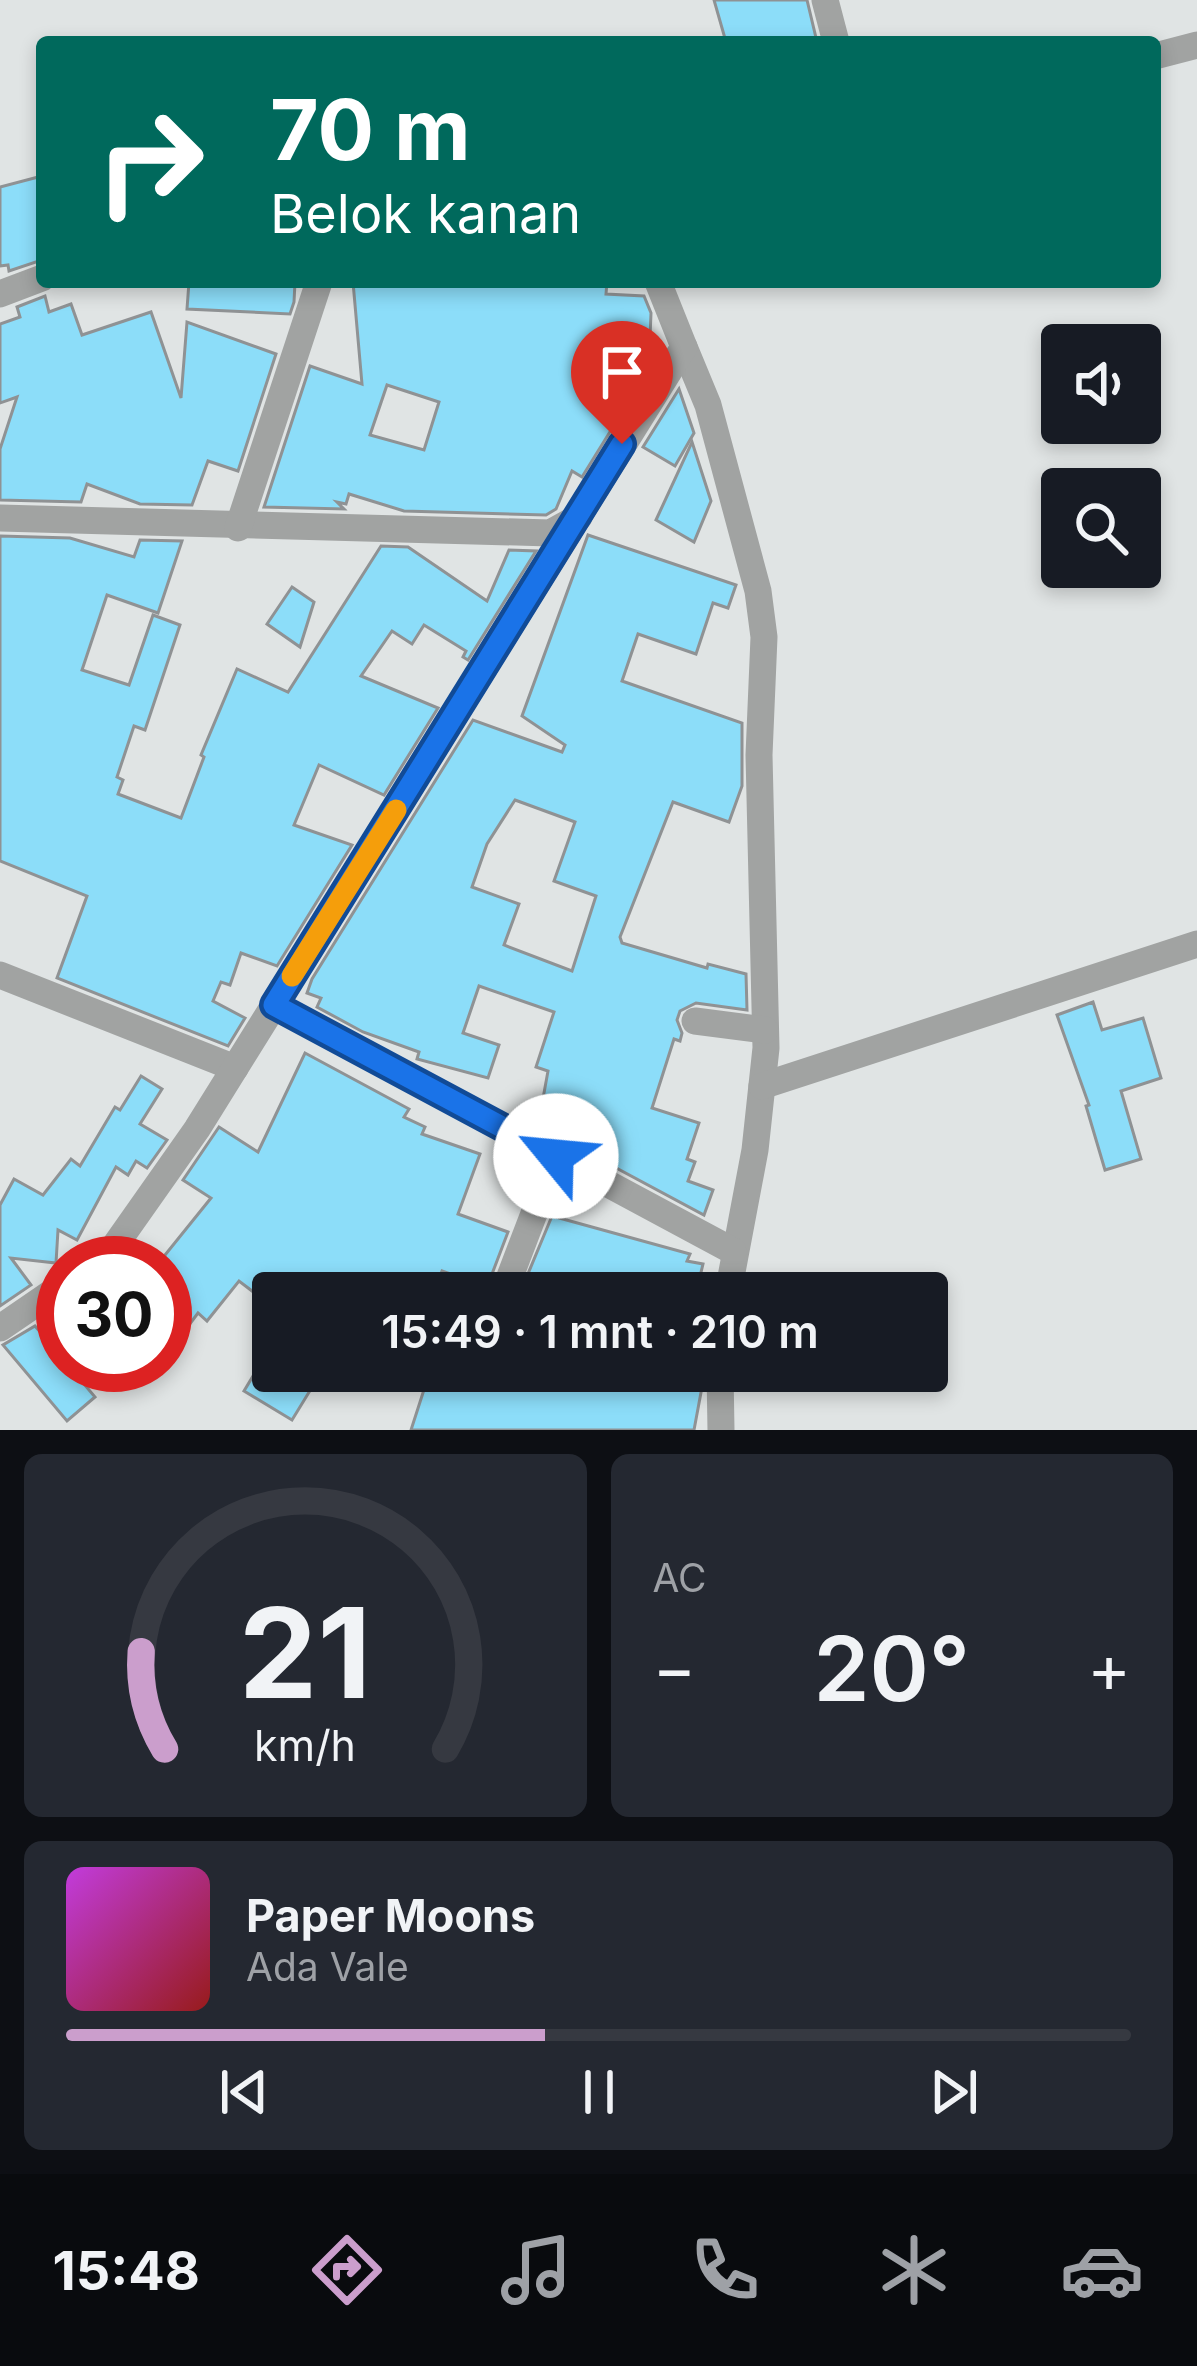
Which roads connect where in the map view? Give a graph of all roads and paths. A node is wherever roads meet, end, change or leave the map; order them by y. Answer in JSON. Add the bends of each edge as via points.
{"nodes":[{"id":1,"x":825,"y":0,"type":"edge"},
{"id":2,"x":834,"y":36,"type":"edge"},
{"id":3,"x":1197,"y":45,"type":"edge"},
{"id":4,"x":1161,"y":54,"type":"edge"},
{"id":5,"x":36,"y":280,"type":"edge"},
{"id":6,"x":317,"y":288,"type":"edge"},
{"id":7,"x":660,"y":288,"type":"edge"},
{"id":8,"x":0,"y":294,"type":"edge"},
{"id":9,"x":684,"y":346,"type":"junction"},
{"id":10,"x":580,"y":517,"type":"junction"},
{"id":11,"x":0,"y":518,"type":"edge"},
{"id":12,"x":238,"y":527,"type":"junction"},
{"id":13,"x":1197,"y":944,"type":"edge"},
{"id":14,"x":0,"y":975,"type":"edge"},
{"id":15,"x":274,"y":1005,"type":"junction"},
{"id":16,"x":695,"y":1021,"type":"dead end"},
{"id":17,"x":765,"y":1030,"type":"junction"},
{"id":18,"x":236,"y":1068,"type":"junction"},
{"id":19,"x":761,"y":1086,"type":"junction"},
{"id":20,"x":556,"y":1156,"type":"junction"},
{"id":21,"x":121,"y":1236,"type":"edge"},
{"id":22,"x":733,"y":1251,"type":"junction"},
{"id":23,"x":512,"y":1272,"type":"edge"},
{"id":24,"x":730,"y":1272,"type":"edge"},
{"id":25,"x":36,"y":1303,"type":"edge"},
{"id":26,"x":0,"y":1328,"type":"edge"},
{"id":27,"x":720,"y":1392,"type":"edge"},
{"id":28,"x":721,"y":1430,"type":"edge"}],
"edges":[{"from":1,"to":2,"type":"street"},
{"from":3,"to":4,"type":"street"},
{"from":5,"to":8,"type":"street"},
{"from":6,"to":12,"type":"street"},
{"from":7,"to":9,"type":"street"},
{"from":9,"to":10,"type":"street"},
{"from":9,"to":17,"type":"street","via":[[708,405],[764,637]]},
{"from":10,"to":12,"type":"street","via":[[550,533]]},
{"from":10,"to":15,"type":"street"},
{"from":11,"to":12,"type":"street"},
{"from":13,"to":19,"type":"street"},
{"from":14,"to":18,"type":"street"},
{"from":15,"to":18,"type":"street"},
{"from":15,"to":20,"type":"street"},
{"from":16,"to":17,"type":"street"},
{"from":17,"to":19,"type":"street"},
{"from":18,"to":21,"type":"street"},
{"from":19,"to":22,"type":"street"},
{"from":20,"to":22,"type":"street"},
{"from":20,"to":23,"type":"street"},
{"from":22,"to":24,"type":"street"},
{"from":25,"to":26,"type":"street"},
{"from":27,"to":28,"type":"street"}]}
